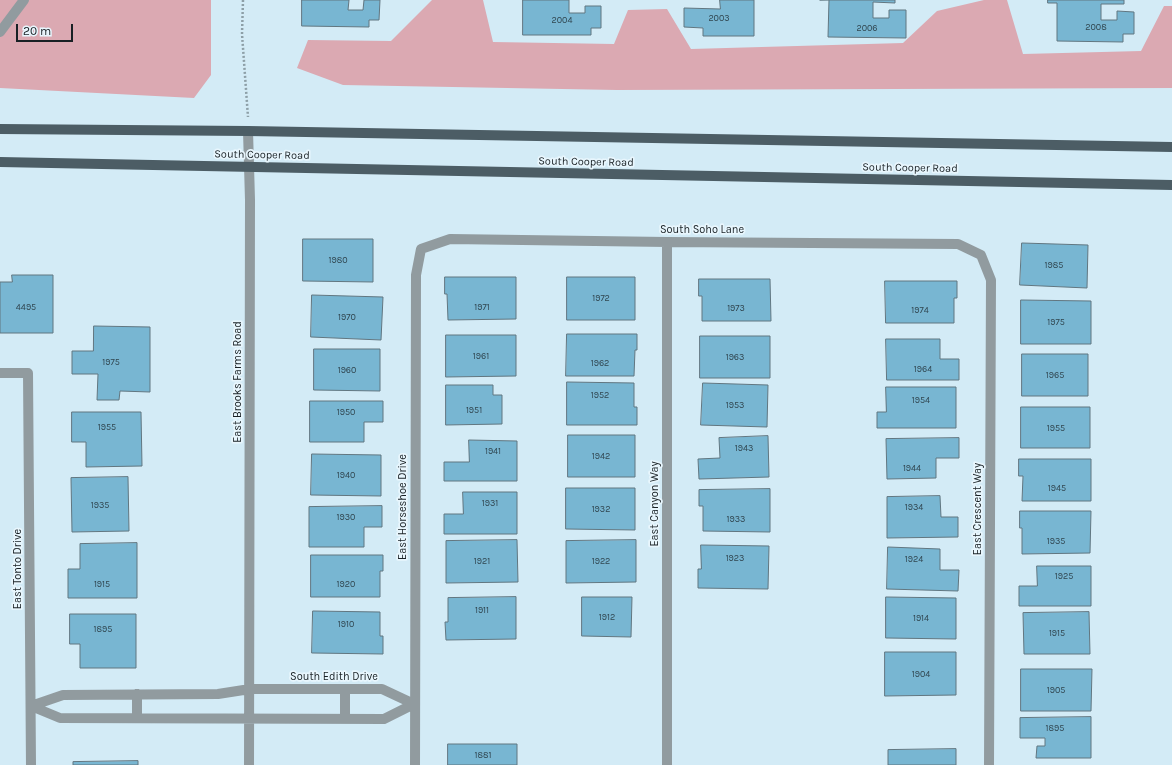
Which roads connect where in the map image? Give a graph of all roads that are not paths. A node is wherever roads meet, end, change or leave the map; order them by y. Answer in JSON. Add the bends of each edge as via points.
{"nodes":[{"id":1,"x":24,"y":0,"type":"edge"},
{"id":2,"x":0,"y":32,"type":"edge"},
{"id":3,"x":0,"y":130,"type":"edge"},
{"id":4,"x":248,"y":131,"type":"junction"},
{"id":5,"x":1172,"y":147,"type":"edge"},
{"id":6,"x":0,"y":162,"type":"edge"},
{"id":7,"x":250,"y":167,"type":"junction"},
{"id":8,"x":1172,"y":185,"type":"edge"},
{"id":9,"x":667,"y":242,"type":"junction"},
{"id":10,"x":421,"y":249,"type":"joint"},
{"id":11,"x":981,"y":255,"type":"joint"},
{"id":12,"x":0,"y":373,"type":"edge"},
{"id":13,"x":250,"y":689,"type":"junction"},
{"id":14,"x":345,"y":689,"type":"junction"},
{"id":15,"x":137,"y":694,"type":"junction"},
{"id":16,"x":414,"y":704,"type":"junction"},
{"id":17,"x":31,"y":706,"type":"junction"},
{"id":18,"x":137,"y":718,"type":"junction"},
{"id":19,"x":249,"y":718,"type":"junction"},
{"id":20,"x":345,"y":719,"type":"junction"},
{"id":21,"x":31,"y":765,"type":"edge"},
{"id":22,"x":249,"y":765,"type":"edge"},
{"id":23,"x":415,"y":765,"type":"edge"},
{"id":24,"x":667,"y":765,"type":"edge"},
{"id":25,"x":989,"y":765,"type":"edge"}],
"edges":[{"from":1,"to":2,"type":"street"},
{"from":3,"to":4,"type":"main road"},
{"from":4,"to":5,"type":"main road"},
{"from":4,"to":7,"type":"street","name":"East Brooks Farms Road"},
{"from":6,"to":7,"type":"main road","name":"South Cooper Road"},
{"from":7,"to":8,"type":"main road","name":"South Cooper Road"},
{"from":7,"to":13,"type":"street","name":"East Brooks Farms Road"},
{"from":9,"to":10,"type":"street","name":"South Soho Lane","via":[[450,239]]},
{"from":9,"to":11,"type":"street","name":"South Soho Lane","via":[[958,244]]},
{"from":9,"to":24,"type":"street","name":"East Canyon Way"},
{"from":10,"to":16,"type":"street","name":"East Horseshoe Drive","via":[[416,275]]},
{"from":11,"to":25,"type":"street","name":"East Crescent Way","via":[[991,280]]},
{"from":12,"to":17,"type":"street","name":"East Tonto Drive","via":[[28,373]]},
{"from":13,"to":14,"type":"street","name":"South Edith Drive"},
{"from":13,"to":15,"type":"street","name":"South Edith Drive","via":[[218,694]]},
{"from":13,"to":19,"type":"street","name":"East Brooks Farms Road"},
{"from":14,"to":16,"type":"street","name":"South Edith Drive","via":[[382,689]]},
{"from":14,"to":20,"type":"street"},
{"from":15,"to":17,"type":"street","name":"South Edith Drive","via":[[63,695]]},
{"from":15,"to":18,"type":"street"},
{"from":16,"to":20,"type":"street","via":[[384,719]]},
{"from":16,"to":23,"type":"street","name":"East Horseshoe Drive"},
{"from":17,"to":18,"type":"street","via":[[60,718]]},
{"from":17,"to":21,"type":"street","name":"East Tonto Drive"},
{"from":18,"to":19,"type":"street"},
{"from":19,"to":20,"type":"street"},
{"from":19,"to":22,"type":"street","name":"East Brooks Farms Road"}]}
